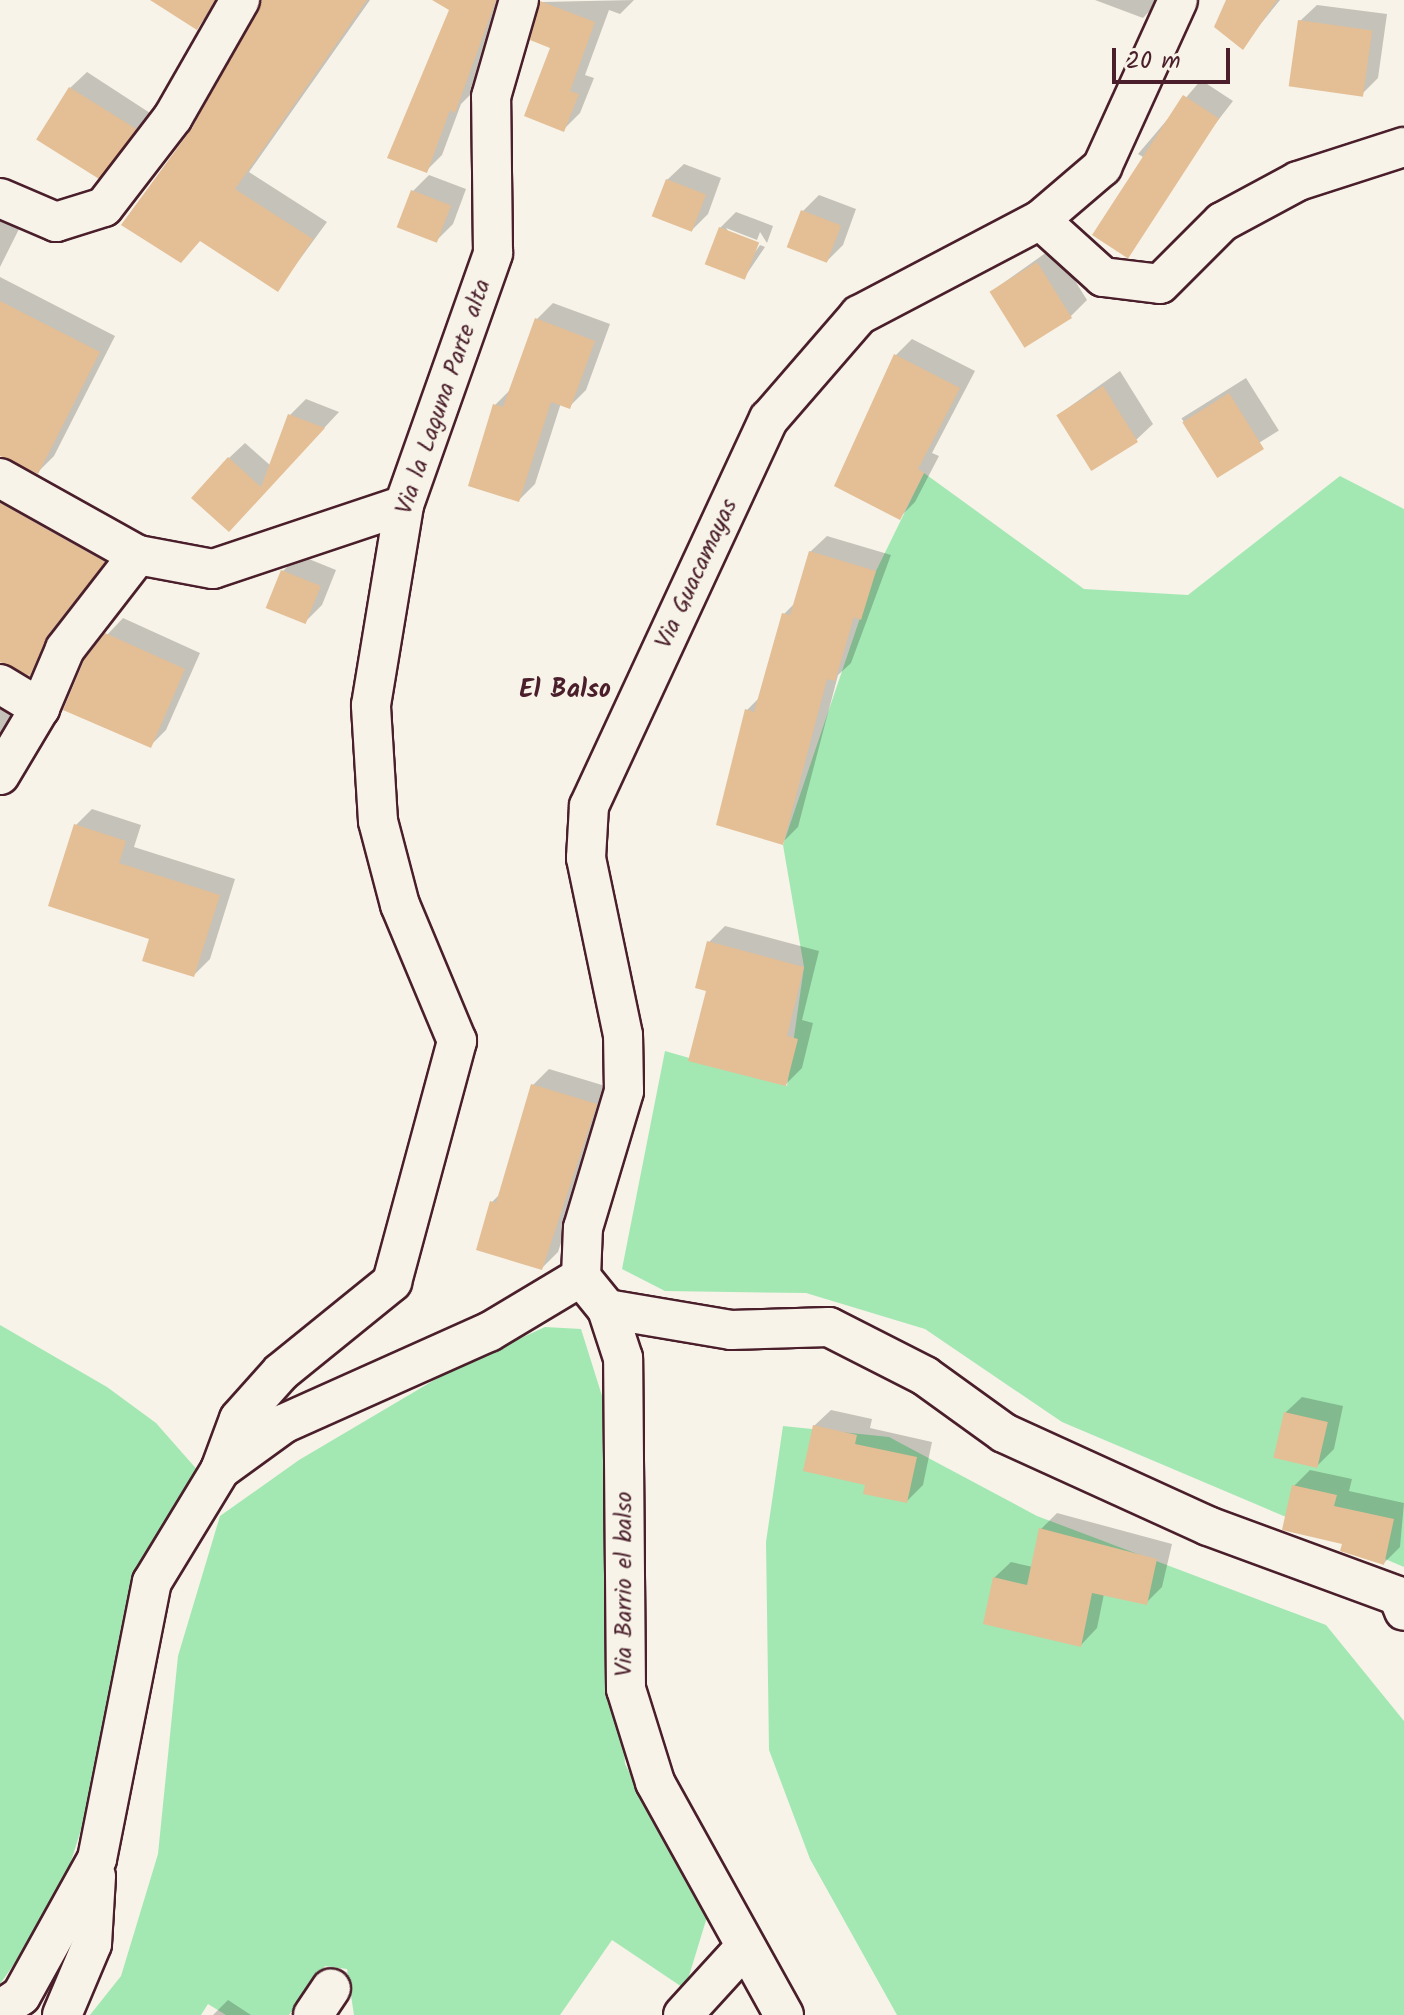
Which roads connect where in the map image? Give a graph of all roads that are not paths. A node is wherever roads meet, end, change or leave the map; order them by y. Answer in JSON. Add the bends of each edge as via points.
{"nodes":[{"id":1,"x":240,"y":0,"type":"edge"},
{"id":2,"x":519,"y":0,"type":"edge"},
{"id":3,"x":1178,"y":0,"type":"edge"},
{"id":4,"x":1404,"y":147,"type":"edge"},
{"id":5,"x":0,"y":198,"type":"edge"},
{"id":6,"x":1040,"y":220,"type":"junction"},
{"id":7,"x":0,"y":478,"type":"edge"},
{"id":8,"x":404,"y":505,"type":"junction"},
{"id":9,"x":138,"y":555,"type":"junction"},
{"id":10,"x":0,"y":684,"type":"edge"},
{"id":11,"x":40,"y":708,"type":"junction"},
{"id":12,"x":0,"y":775,"type":"edge"},
{"id":13,"x":581,"y":1277,"type":"junction"},
{"id":14,"x":607,"y":1309,"type":"junction"},
{"id":15,"x":220,"y":1470,"type":"junction"},
{"id":16,"x":1404,"y":1611,"type":"edge"},
{"id":17,"x":97,"y":1859,"type":"junction"},
{"id":18,"x":745,"y":1947,"type":"junction"},
{"id":19,"x":0,"y":2010,"type":"edge"},
{"id":20,"x":62,"y":2015,"type":"edge"},
{"id":21,"x":683,"y":2015,"type":"edge"},
{"id":22,"x":784,"y":2015,"type":"edge"}],
"edges":[{"from":1,"to":5,"type":"street","via":[[173,117],[104,207],[56,222]]},
{"from":2,"to":8,"type":"street","name":"Via la Laguna Parte alta","via":[[491,97],[493,253]]},
{"from":3,"to":6,"type":"street","name":"Via Guacamayas","via":[[1102,167]]},
{"from":4,"to":6,"type":"street","via":[[1298,181],[1222,222],[1160,284],[1103,277]]},
{"from":6,"to":13,"type":"street","name":"Via Guacamayas","via":[[859,315],[769,419],[589,806],[586,858],[623,1035],[624,1091],[583,1228]]},
{"from":7,"to":9,"type":"street"},
{"from":8,"to":9,"type":"street","via":[[213,569]]},
{"from":8,"to":15,"type":"street","name":"Via la Laguna Parte alta","via":[[371,705],[378,821],[400,905],[457,1041],[392,1282],[281,1372],[239,1419]]},
{"from":9,"to":11,"type":"street","via":[[65,649]]},
{"from":10,"to":11,"type":"street"},
{"from":11,"to":12,"type":"street"},
{"from":13,"to":14,"type":"street"},
{"from":13,"to":15,"type":"street","via":[[489,1332],[283,1424]]},
{"from":14,"to":16,"type":"street","via":[[731,1330],[829,1327],[925,1376],[1004,1433],[1208,1526],[1398,1596]]},
{"from":14,"to":18,"type":"street","name":"Via Barrio el balso","via":[[623,1358],[626,1689],[655,1782]]},
{"from":15,"to":17,"type":"street","via":[[152,1582]]},
{"from":17,"to":19,"type":"street","via":[[21,1996]]},
{"from":17,"to":20,"type":"street","via":[[92,1944]]},
{"from":18,"to":21,"type":"street"},
{"from":18,"to":22,"type":"street","name":"Via Barrio el balso"}]}
